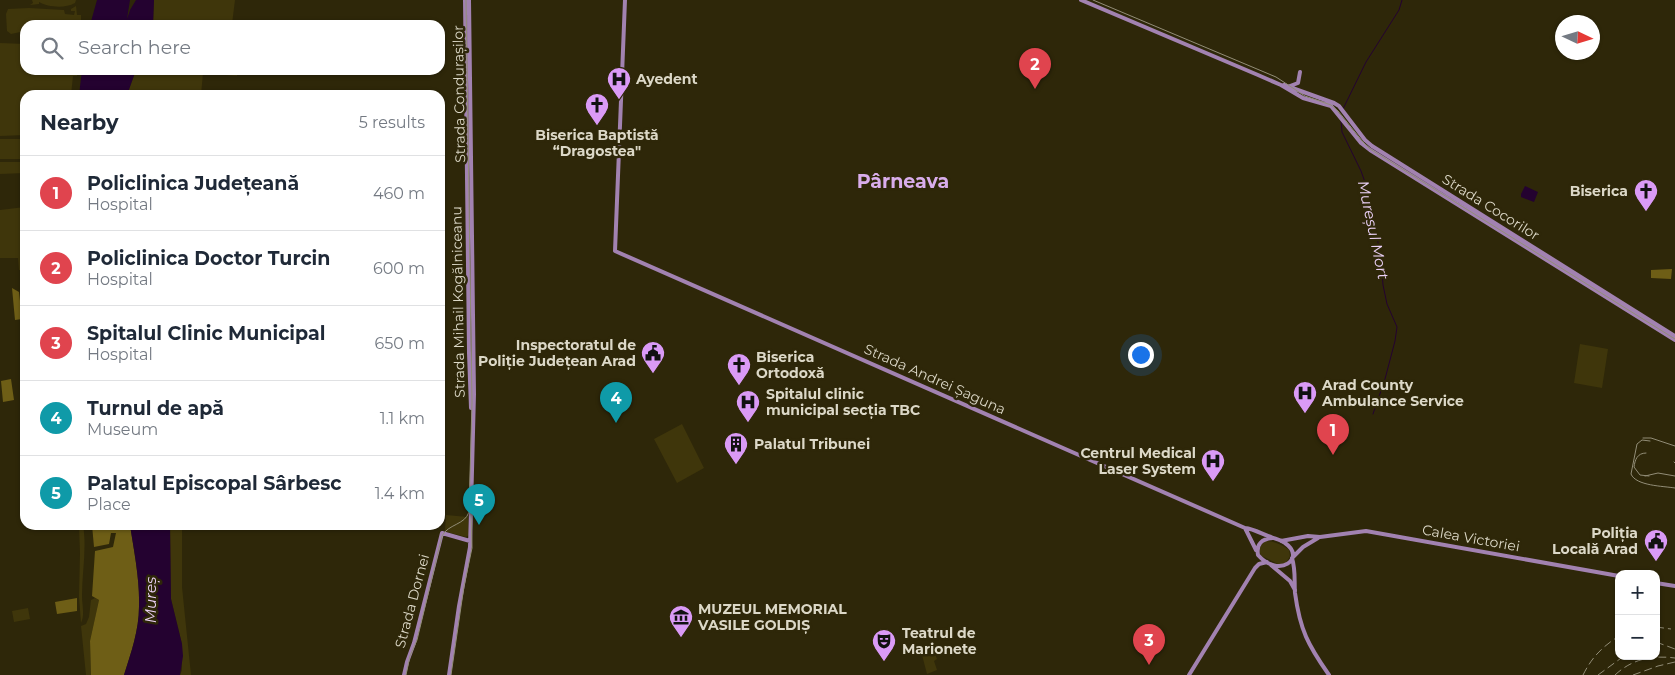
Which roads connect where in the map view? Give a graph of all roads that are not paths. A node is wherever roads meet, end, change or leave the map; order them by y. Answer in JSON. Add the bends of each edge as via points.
{"nodes":[{"id":1,"x":465,"y":0,"type":"edge"},
{"id":2,"x":469,"y":0,"type":"edge"},
{"id":3,"x":625,"y":0,"type":"edge"},
{"id":4,"x":1081,"y":0,"type":"edge"},
{"id":5,"x":1300,"y":72,"type":"dead end"},
{"id":6,"x":1282,"y":85,"type":"junction"},
{"id":7,"x":1290,"y":86,"type":"junction"},
{"id":8,"x":1349,"y":124,"type":"junction"},
{"id":9,"x":469,"y":187,"type":"junction"},
{"id":10,"x":1675,"y":336,"type":"edge"},
{"id":11,"x":1675,"y":340,"type":"edge"},
{"id":12,"x":1245,"y":528,"type":"junction"},
{"id":13,"x":1320,"y":536,"type":"junction"},
{"id":14,"x":1272,"y":538,"type":"junction"},
{"id":15,"x":470,"y":541,"type":"junction"},
{"id":16,"x":1281,"y":541,"type":"junction"},
{"id":17,"x":1257,"y":552,"type":"junction"},
{"id":18,"x":1293,"y":558,"type":"junction"},
{"id":19,"x":1268,"y":563,"type":"junction"},
{"id":20,"x":1615,"y":575,"type":"edge"},
{"id":21,"x":1660,"y":584,"type":"edge"},
{"id":22,"x":1675,"y":586,"type":"edge"},
{"id":23,"x":1295,"y":590,"type":"junction"},
{"id":24,"x":404,"y":675,"type":"edge"},
{"id":25,"x":450,"y":675,"type":"edge"},
{"id":26,"x":1189,"y":675,"type":"edge"},
{"id":27,"x":1329,"y":675,"type":"edge"}],
"edges":[{"from":1,"to":9,"type":"main road","name":"Strada Condurașilor"},
{"from":2,"to":9,"type":"main road","name":"Strada Condurașilor"},
{"from":3,"to":12,"type":"main road","name":"Strada Andrei Șaguna","via":[[615,251]]},
{"from":4,"to":6,"type":"main road"},
{"from":5,"to":7,"type":"main road","via":[[1298,82]]},
{"from":6,"to":7,"type":"main road","name":"Strada Cocorilor"},
{"from":6,"to":8,"type":"main road","name":"Strada Cocorilor","via":[[1303,98],[1329,106]]},
{"from":7,"to":8,"type":"main road","name":"Strada Cocorilor","via":[[1338,105]]},
{"from":8,"to":10,"type":"main road","name":"Strada Cocorilor","via":[[1370,145]]},
{"from":8,"to":11,"type":"main road","name":"Strada Cocorilor","via":[[1370,150]]},
{"from":9,"to":15,"type":"main road","name":"Strada Mihail Kogălniceanu"},
{"from":12,"to":14,"type":"main road","name":"Strada Andrei Șaguna"},
{"from":12,"to":17,"type":"main road"},
{"from":13,"to":16,"type":"main road","name":"Calea Victoriei"},
{"from":13,"to":18,"type":"main road","name":"Calea Victoriei","via":[[1303,546]]},
{"from":13,"to":20,"type":"main road","name":"Calea Victoriei","via":[[1372,532]]},
{"from":14,"to":16,"type":"main road"},
{"from":14,"to":17,"type":"main road","via":[[1260,542]]},
{"from":15,"to":24,"type":"main road","name":"Strada Dornei","via":[[442,533]]},
{"from":15,"to":25,"type":"main road","name":"Strada Mihail Kogălniceanu"},
{"from":16,"to":18,"type":"main road","via":[[1291,548]]},
{"from":17,"to":19,"type":"main road"},
{"from":18,"to":19,"type":"main road","via":[[1282,566]]},
{"from":18,"to":23,"type":"main road"},
{"from":19,"to":23,"type":"main road","via":[[1290,581]]},
{"from":19,"to":26,"type":"main road","via":[[1255,568]]},
{"from":21,"to":22,"type":"main road"},
{"from":23,"to":27,"type":"main road","via":[[1303,632]]}]}
